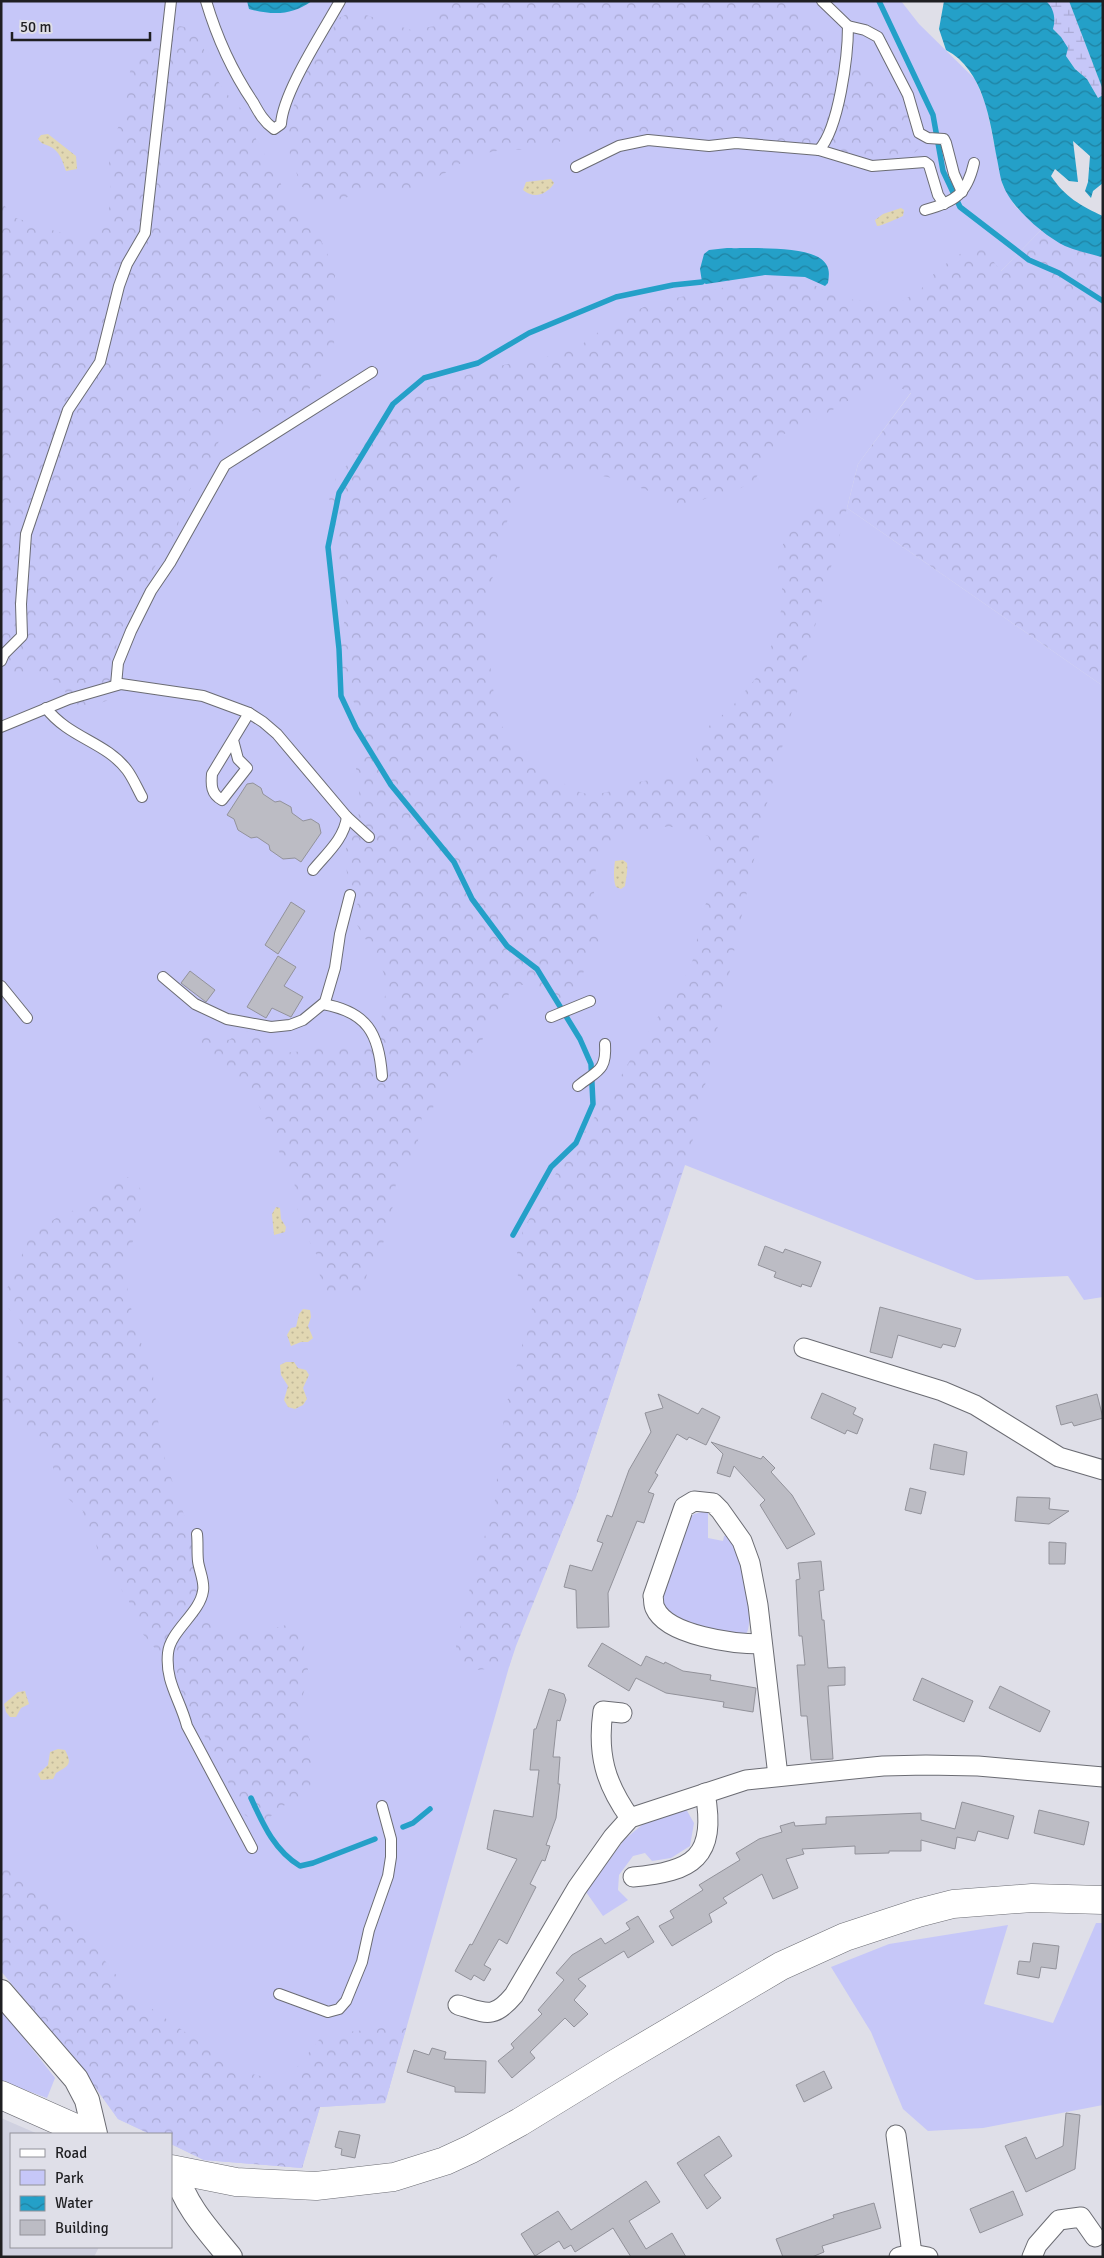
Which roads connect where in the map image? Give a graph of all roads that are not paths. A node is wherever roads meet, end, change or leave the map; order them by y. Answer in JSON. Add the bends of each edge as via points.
{"nodes":[{"id":1,"x":171,"y":1,"type":"edge"},
{"id":2,"x":206,"y":1,"type":"edge"},
{"id":3,"x":340,"y":1,"type":"edge"},
{"id":4,"x":822,"y":1,"type":"edge"},
{"id":5,"x":848,"y":26,"type":"junction"},
{"id":6,"x":819,"y":150,"type":"junction"},
{"id":7,"x":974,"y":163,"type":"dead end"},
{"id":8,"x":576,"y":167,"type":"dead end"},
{"id":9,"x":955,"y":197,"type":"junction"},
{"id":10,"x":925,"y":210,"type":"dead end"},
{"id":11,"x":372,"y":372,"type":"dead end"},
{"id":12,"x":1,"y":661,"type":"edge"},
{"id":13,"x":116,"y":685,"type":"junction"},
{"id":14,"x":46,"y":708,"type":"junction"},
{"id":15,"x":249,"y":713,"type":"junction"},
{"id":16,"x":1,"y":727,"type":"edge"},
{"id":17,"x":233,"y":740,"type":"junction"},
{"id":18,"x":142,"y":798,"type":"dead end"},
{"id":19,"x":347,"y":817,"type":"junction"},
{"id":20,"x":369,"y":837,"type":"dead end"},
{"id":21,"x":314,"y":870,"type":"dead end"},
{"id":22,"x":350,"y":895,"type":"dead end"},
{"id":23,"x":163,"y":977,"type":"dead end"},
{"id":24,"x":1,"y":986,"type":"edge"},
{"id":25,"x":590,"y":1001,"type":"dead end"},
{"id":26,"x":323,"y":1004,"type":"junction"},
{"id":27,"x":553,"y":1016,"type":"dead end"},
{"id":28,"x":27,"y":1018,"type":"dead end"},
{"id":29,"x":605,"y":1044,"type":"dead end"},
{"id":30,"x":382,"y":1076,"type":"dead end"},
{"id":31,"x":578,"y":1086,"type":"dead end"},
{"id":32,"x":804,"y":1348,"type":"dead end"},
{"id":33,"x":1103,"y":1470,"type":"edge"},
{"id":34,"x":197,"y":1534,"type":"dead end"},
{"id":35,"x":762,"y":1644,"type":"junction"},
{"id":36,"x":622,"y":1713,"type":"dead end"},
{"id":37,"x":778,"y":1776,"type":"junction"},
{"id":38,"x":1103,"y":1777,"type":"edge"},
{"id":39,"x":704,"y":1793,"type":"junction"},
{"id":40,"x":382,"y":1806,"type":"dead end"},
{"id":41,"x":630,"y":1818,"type":"junction"},
{"id":42,"x":252,"y":1848,"type":"dead end"},
{"id":43,"x":633,"y":1877,"type":"dead end"},
{"id":44,"x":1103,"y":1900,"type":"edge"},
{"id":45,"x":1,"y":1992,"type":"edge"},
{"id":46,"x":279,"y":1994,"type":"dead end"},
{"id":47,"x":458,"y":2005,"type":"dead end"},
{"id":48,"x":1,"y":2095,"type":"edge"},
{"id":49,"x":87,"y":2133,"type":"edge"},
{"id":50,"x":95,"y":2133,"type":"edge"},
{"id":51,"x":896,"y":2135,"type":"dead end"},
{"id":52,"x":173,"y":2170,"type":"edge"},
{"id":53,"x":1095,"y":2236,"type":"dead end"},
{"id":54,"x":913,"y":2256,"type":"edge"},
{"id":55,"x":230,"y":2257,"type":"edge"},
{"id":56,"x":1032,"y":2257,"type":"edge"}],
"edges":[{"from":1,"to":12,"type":"lane","via":[[145,233],[127,264],[119,286],[100,362],[68,410],[35,507],[26,534],[22,636]]},
{"from":2,"to":3,"type":"lane","via":[[237,80],[266,124],[274,129],[282,124],[282,111]]},
{"from":4,"to":5,"type":"lane"},
{"from":5,"to":6,"type":"lane","via":[[848,45],[836,110]]},
{"from":5,"to":9,"type":"lane","via":[[878,37],[908,95],[919,133],[923,137],[944,139],[954,174]]},
{"from":6,"to":8,"type":"lane","via":[[648,140],[618,146]]},
{"from":6,"to":9,"type":"lane","via":[[872,166],[925,162],[938,195]]},
{"from":7,"to":9,"type":"lane","via":[[970,178]]},
{"from":9,"to":10,"type":"lane"},
{"from":11,"to":13,"type":"lane","via":[[224,465],[131,631],[118,663]]},
{"from":13,"to":14,"type":"lane"},
{"from":13,"to":15,"type":"lane","via":[[180,691]]},
{"from":14,"to":16,"type":"lane"},
{"from":14,"to":18,"type":"lane","via":[[56,721],[95,743],[126,768]]},
{"from":15,"to":17,"type":"lane"},
{"from":15,"to":19,"type":"lane","via":[[277,734]]},
{"from":17,"to":17,"type":"lane","via":[[212,774],[213,792],[222,800],[247,768],[238,760]]},
{"from":19,"to":20,"type":"lane"},
{"from":19,"to":21,"type":"lane","via":[[336,844]]},
{"from":22,"to":26,"type":"lane","via":[[335,968]]},
{"from":23,"to":26,"type":"lane","via":[[184,996],[215,1015],[271,1027],[303,1020]]},
{"from":24,"to":28,"type":"lane"},
{"from":25,"to":27,"type":"lane"},
{"from":26,"to":30,"type":"lane","via":[[357,1014],[370,1029],[380,1054]]},
{"from":29,"to":31,"type":"lane","via":[[606,1058],[600,1071]]},
{"from":32,"to":33,"type":"street","via":[[942,1391],[975,1405],[1059,1457]]},
{"from":34,"to":42,"type":"lane","via":[[204,1590],[168,1651],[169,1682],[182,1707],[187,1726]]},
{"from":35,"to":35,"type":"street","via":[[737,1644],[693,1634],[662,1617],[655,1608],[653,1596],[676,1527],[684,1507],[694,1501],[713,1502],[742,1541],[755,1588]]},
{"from":35,"to":37,"type":"street"},
{"from":36,"to":41,"type":"street","via":[[603,1711],[600,1732],[602,1758],[611,1787]]},
{"from":37,"to":38,"type":"street","via":[[926,1765]]},
{"from":37,"to":39,"type":"street","via":[[746,1780]]},
{"from":39,"to":41,"type":"street"},
{"from":39,"to":43,"type":"street","via":[[709,1827],[702,1851],[678,1868]]},
{"from":40,"to":46,"type":"lane","via":[[391,1839],[388,1876],[369,1930],[362,1962],[346,2000],[339,2009],[328,2012]]},
{"from":41,"to":47,"type":"street","via":[[577,1888],[514,1995],[503,2008],[484,2013]]},
{"from":44,"to":52,"type":"main road","via":[[1032,1898],[953,1904],[845,1937],[781,1966],[471,2149],[394,2177],[316,2186],[236,2182]]},
{"from":45,"to":50,"type":"street","via":[[76,2079],[87,2100]]},
{"from":48,"to":49,"type":"main road"},
{"from":51,"to":54,"type":"street"},
{"from":52,"to":55,"type":"street","via":[[193,2212]]},
{"from":53,"to":56,"type":"street","via":[[1081,2217],[1060,2220],[1037,2245]]}]}
